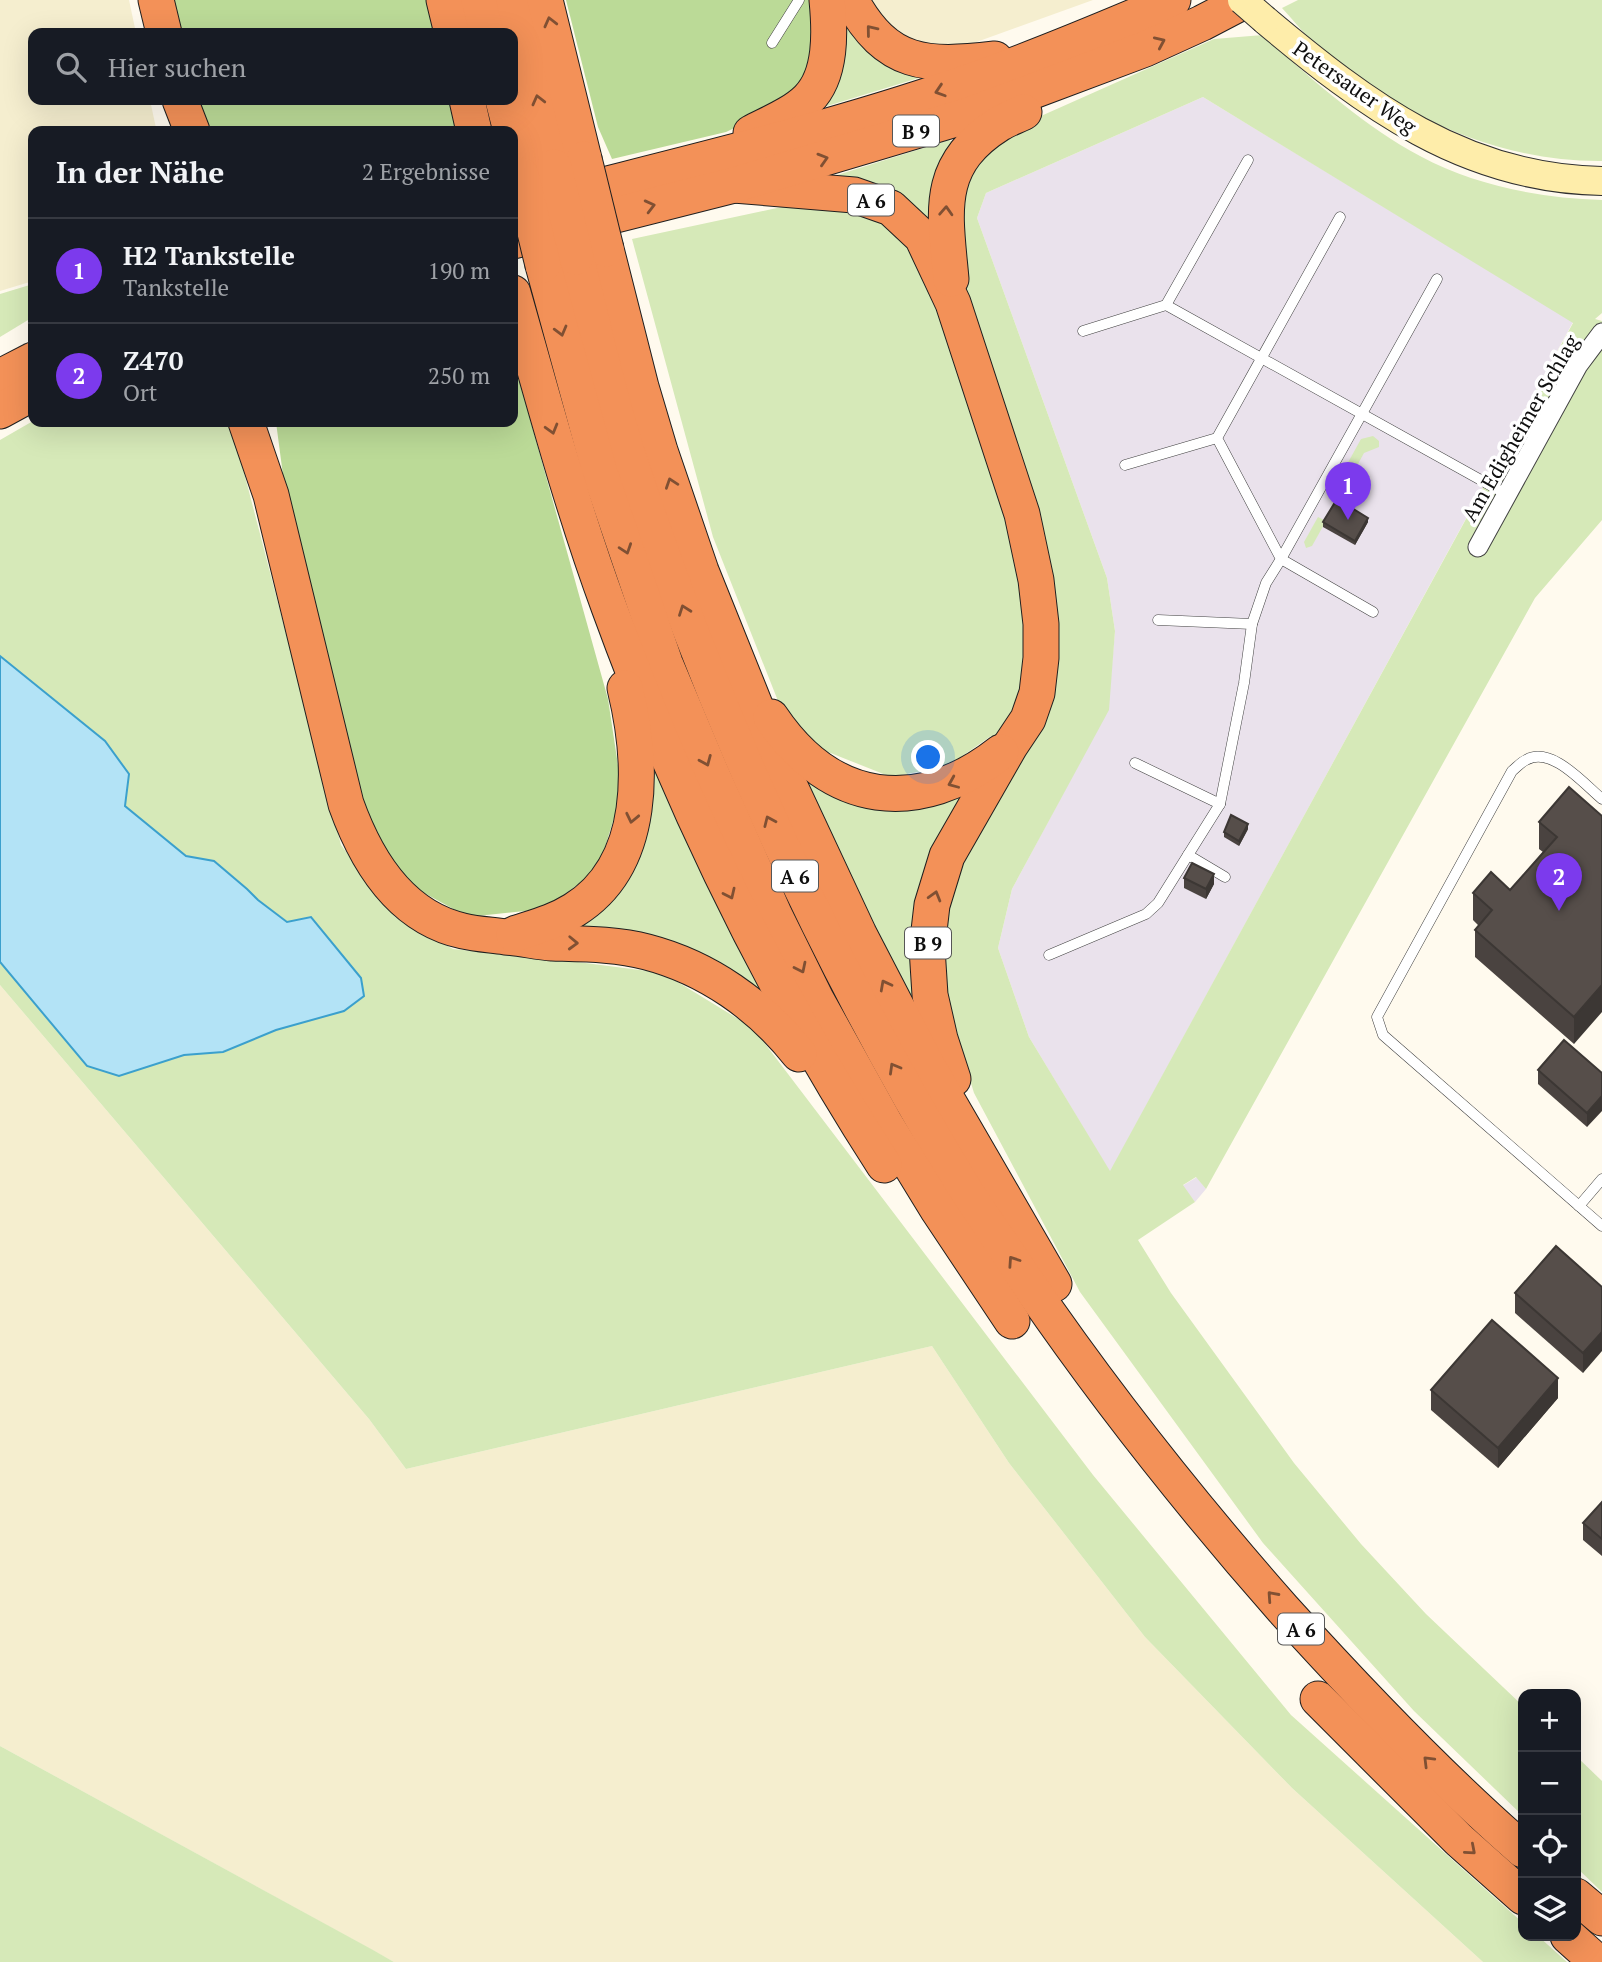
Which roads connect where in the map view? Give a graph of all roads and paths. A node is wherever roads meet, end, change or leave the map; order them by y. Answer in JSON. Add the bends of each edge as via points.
{"nodes":[{"id":1,"x":156,"y":0,"type":"edge"},
{"id":2,"x":444,"y":0,"type":"edge"},
{"id":3,"x":479,"y":0,"type":"edge"},
{"id":4,"x":513,"y":0,"type":"edge"},
{"id":5,"x":545,"y":0,"type":"edge"},
{"id":6,"x":799,"y":0,"type":"edge"},
{"id":7,"x":827,"y":0,"type":"edge"},
{"id":8,"x":851,"y":0,"type":"edge"},
{"id":9,"x":1173,"y":0,"type":"edge"},
{"id":10,"x":1251,"y":7,"type":"edge"},
{"id":11,"x":163,"y":28,"type":"edge"},
{"id":12,"x":451,"y":28,"type":"edge"},
{"id":13,"x":486,"y":28,"type":"edge"},
{"id":14,"x":518,"y":28,"type":"edge"},
{"id":15,"x":518,"y":30,"type":"edge"},
{"id":16,"x":772,"y":43,"type":"dead end"},
{"id":17,"x":1051,"y":52,"type":"junction"},
{"id":18,"x":1096,"y":68,"type":"junction"},
{"id":19,"x":180,"y":105,"type":"edge"},
{"id":20,"x":182,"y":105,"type":"edge"},
{"id":21,"x":468,"y":105,"type":"edge"},
{"id":22,"x":504,"y":105,"type":"edge"},
{"id":23,"x":179,"y":126,"type":"edge"},
{"id":24,"x":190,"y":126,"type":"edge"},
{"id":25,"x":473,"y":126,"type":"edge"},
{"id":26,"x":510,"y":126,"type":"edge"},
{"id":27,"x":518,"y":145,"type":"edge"},
{"id":28,"x":706,"y":159,"type":"junction"},
{"id":29,"x":1248,"y":160,"type":"dead end"},
{"id":30,"x":543,"y":177,"type":"edge"},
{"id":31,"x":1602,"y":181,"type":"edge"},
{"id":32,"x":734,"y":185,"type":"junction"},
{"id":33,"x":1340,"y":216,"type":"dead end"},
{"id":34,"x":518,"y":240,"type":"edge"},
{"id":35,"x":591,"y":253,"type":"junction"},
{"id":36,"x":1437,"y":279,"type":"dead end"},
{"id":37,"x":953,"y":303,"type":"junction"},
{"id":38,"x":1166,"y":305,"type":"junction"},
{"id":39,"x":518,"y":310,"type":"edge"},
{"id":40,"x":1083,"y":331,"type":"dead end"},
{"id":41,"x":1602,"y":333,"type":"edge"},
{"id":42,"x":1261,"y":357,"type":"junction"},
{"id":43,"x":1362,"y":414,"type":"junction"},
{"id":44,"x":248,"y":427,"type":"edge"},
{"id":45,"x":267,"y":427,"type":"edge"},
{"id":46,"x":1217,"y":438,"type":"junction"},
{"id":47,"x":1125,"y":466,"type":"dead end"},
{"id":48,"x":1506,"y":494,"type":"junction"},
{"id":49,"x":271,"y":495,"type":"junction"},
{"id":50,"x":1478,"y":547,"type":"dead end"},
{"id":51,"x":1281,"y":559,"type":"junction"},
{"id":52,"x":608,"y":606,"type":"junction"},
{"id":53,"x":1373,"y":612,"type":"dead end"},
{"id":54,"x":1158,"y":620,"type":"dead end"},
{"id":55,"x":1252,"y":624,"type":"junction"},
{"id":56,"x":738,"y":667,"type":"junction"},
{"id":57,"x":1010,"y":746,"type":"junction"},
{"id":58,"x":1135,"y":763,"type":"dead end"},
{"id":59,"x":1602,"y":799,"type":"edge"},
{"id":60,"x":1220,"y":804,"type":"junction"},
{"id":61,"x":1188,"y":855,"type":"junction"},
{"id":62,"x":1225,"y":877,"type":"dead end"},
{"id":63,"x":505,"y":937,"type":"junction"},
{"id":64,"x":1049,"y":955,"type":"dead end"},
{"id":65,"x":853,"y":1118,"type":"junction"},
{"id":66,"x":978,"y":1152,"type":"junction"},
{"id":67,"x":1602,"y":1179,"type":"edge"},
{"id":68,"x":1579,"y":1206,"type":"junction"},
{"id":69,"x":1602,"y":1226,"type":"edge"},
{"id":70,"x":1139,"y":1436,"type":"junction"},
{"id":71,"x":1318,"y":1699,"type":"dead end"},
{"id":72,"x":1518,"y":1846,"type":"edge"},
{"id":73,"x":1518,"y":1892,"type":"edge"},
{"id":74,"x":1581,"y":1900,"type":"edge"},
{"id":75,"x":1602,"y":1918,"type":"edge"},
{"id":76,"x":1574,"y":1941,"type":"edge"},
{"id":77,"x":1597,"y":1962,"type":"edge"}],
"edges":[{"from":1,"to":11,"type":"highway"},
{"from":2,"to":12,"type":"highway"},
{"from":3,"to":13,"type":"highway"},
{"from":14,"to":4,"type":"highway","number":"A 6","one_way":true},
{"from":30,"to":5,"type":"highway","one_way":true},
{"from":6,"to":16,"type":"lane"},
{"from":7,"to":28,"type":"highway","number":"B 9","via":[[827,57],[809,98]]},
{"from":17,"to":8,"type":"highway","one_way":true,"via":[[960,63],[916,60],[878,39]]},
{"from":9,"to":17,"type":"highway","number":"B 9"},
{"from":18,"to":10,"type":"highway","number":"B 9","one_way":true},
{"from":10,"to":31,"type":"street","name":"Petersauer Weg","via":[[1351,89],[1419,133],[1514,169]]},
{"from":30,"to":15,"type":"highway","number":"A 6","one_way":true},
{"from":17,"to":28,"type":"highway","number":"B 9","one_way":true,"via":[[886,109]]},
{"from":32,"to":18,"type":"highway","number":"B 9","one_way":true,"via":[[969,115]]},
{"from":37,"to":18,"type":"highway","number":"B 9","one_way":true,"via":[[946,220],[955,166],[1000,123]]},
{"from":19,"to":23,"type":"highway"},
{"from":20,"to":24,"type":"highway"},
{"from":21,"to":25,"type":"highway"},
{"from":22,"to":26,"type":"highway"},
{"from":27,"to":30,"type":"highway","number":"A 6"},
{"from":28,"to":30,"type":"highway","number":"B 9"},
{"from":29,"to":38,"type":"lane"},
{"from":30,"to":35,"type":"highway","number":"A 6","bridge":true},
{"from":30,"to":65,"type":"highway","number":"A 6","one_way":true,"bridge":true,"via":[[543,265],[600,473],[666,663],[793,952],[860,1079],[938,1210],[1012,1321],[958,1272]]},
{"from":34,"to":32,"type":"highway","number":"B 9","one_way":true},
{"from":32,"to":37,"type":"highway","number":"A 6","via":[[854,195],[891,208],[922,237]]},
{"from":33,"to":42,"type":"lane"},
{"from":56,"to":35,"type":"highway","one_way":true},
{"from":70,"to":35,"type":"highway","number":"A 6","one_way":true,"via":[[1056,1325],[965,1190],[864,1015],[777,840],[730,733],[628,454]]},
{"from":36,"to":43,"type":"lane"},
{"from":37,"to":57,"type":"highway","via":[[1021,514],[1036,580],[1041,624],[1037,694],[1028,719]]},
{"from":38,"to":40,"type":"lane"},
{"from":38,"to":42,"type":"lane"},
{"from":39,"to":52,"type":"highway","one_way":true},
{"from":41,"to":48,"type":"street","name":"Am Edigheimer Schlag","via":[[1578,365]]},
{"from":42,"to":43,"type":"lane"},
{"from":42,"to":46,"type":"lane"},
{"from":43,"to":48,"type":"lane"},
{"from":43,"to":51,"type":"lane"},
{"from":44,"to":49,"type":"highway"},
{"from":45,"to":49,"type":"highway"},
{"from":46,"to":47,"type":"lane"},
{"from":46,"to":51,"type":"lane"},
{"from":48,"to":50,"type":"street","name":"Am Edigheimer Schlag"},
{"from":49,"to":63,"type":"highway","via":[[337,773],[368,856],[391,887],[437,922]]},
{"from":51,"to":53,"type":"lane"},
{"from":51,"to":55,"type":"lane","via":[[1266,583]]},
{"from":52,"to":63,"type":"highway","one_way":true,"via":[[634,741],[636,801],[627,838],[608,876],[576,909]]},
{"from":52,"to":65,"type":"highway","one_way":true,"via":[[735,904]]},
{"from":54,"to":55,"type":"lane"},
{"from":55,"to":60,"type":"lane"},
{"from":57,"to":56,"type":"highway","one_way":true,"via":[[978,771],[940,788],[888,794],[852,786],[804,756],[780,730]]},
{"from":66,"to":56,"type":"highway","one_way":true,"via":[[859,934]]},
{"from":66,"to":57,"type":"highway","number":"B 9","one_way":true,"via":[[940,1039],[930,995],[927,948],[932,905],[947,856]]},
{"from":58,"to":60,"type":"lane"},
{"from":59,"to":68,"type":"lane","via":[[1560,762],[1541,756],[1527,758],[1512,771],[1377,1017],[1383,1035]]},
{"from":60,"to":61,"type":"lane"},
{"from":61,"to":62,"type":"lane"},
{"from":61,"to":64,"type":"lane","via":[[1146,914]]},
{"from":63,"to":65,"type":"highway","one_way":true,"via":[[628,948],[706,975],[765,1015]]},
{"from":66,"to":70,"type":"highway","via":[[1071,1313],[1120,1386]]},
{"from":67,"to":68,"type":"lane"},
{"from":68,"to":69,"type":"lane"},
{"from":72,"to":70,"type":"highway","number":"A 6","one_way":true,"via":[[1328,1658],[1234,1554]]},
{"from":71,"to":73,"type":"highway","one_way":true},
{"from":74,"to":75,"type":"highway"},
{"from":76,"to":77,"type":"highway"}]}
